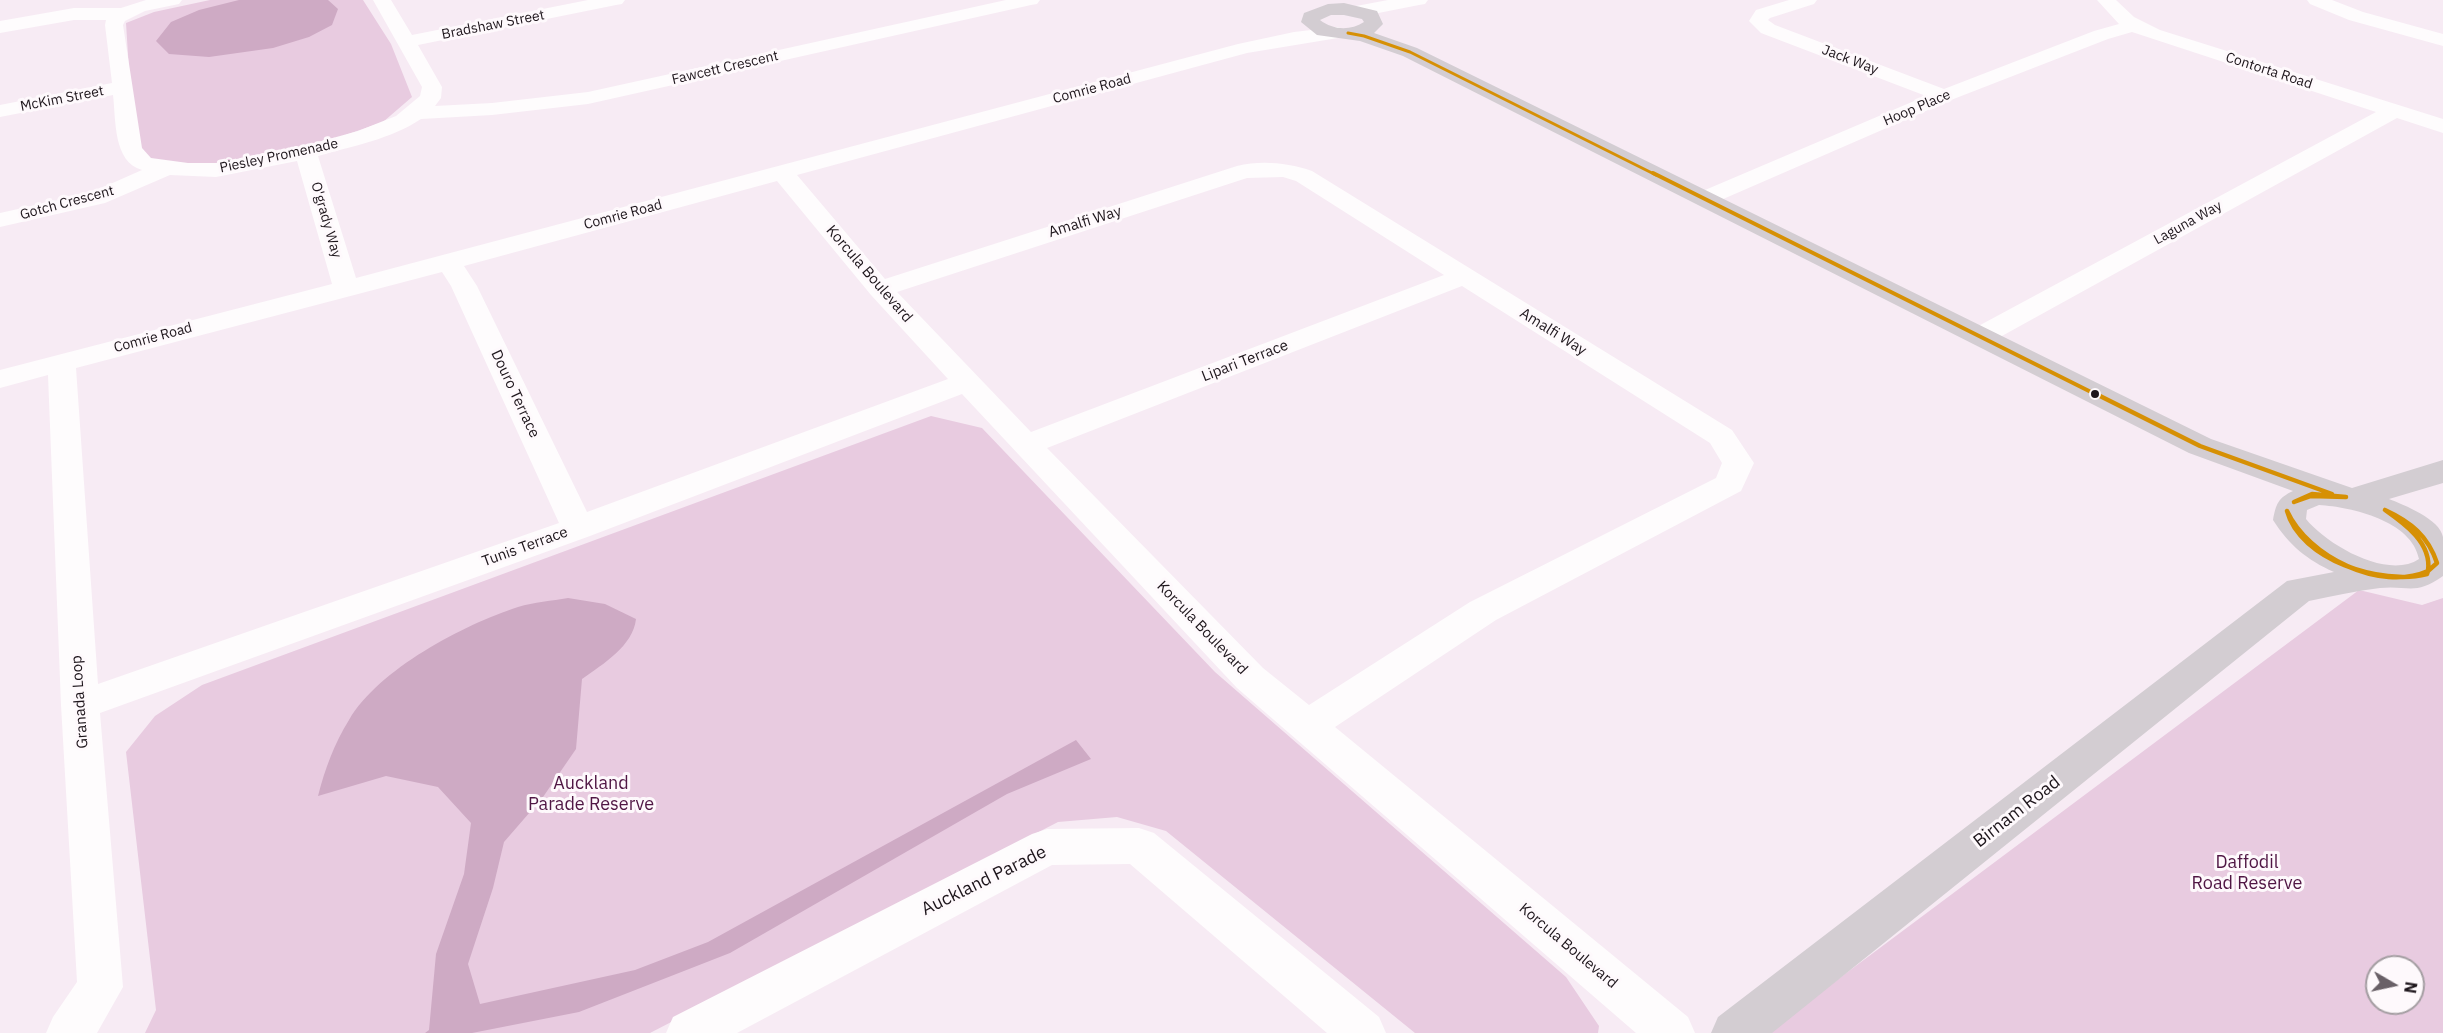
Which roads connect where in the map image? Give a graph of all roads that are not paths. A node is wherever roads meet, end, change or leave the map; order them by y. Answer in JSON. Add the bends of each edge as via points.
{"nodes":[{"id":1,"x":173,"y":0,"type":"edge"},
{"id":2,"x":382,"y":0,"type":"edge"},
{"id":3,"x":616,"y":0,"type":"edge"},
{"id":4,"x":1030,"y":0,"type":"edge"},
{"id":5,"x":1299,"y":0,"type":"edge"},
{"id":6,"x":1421,"y":0,"type":"edge"},
{"id":7,"x":1808,"y":0,"type":"edge"},
{"id":8,"x":2106,"y":0,"type":"edge"},
{"id":9,"x":2316,"y":0,"type":"edge"},
{"id":10,"x":1313,"y":12,"type":"edge"},
{"id":11,"x":124,"y":14,"type":"junction"},
{"id":12,"x":1368,"y":18,"type":"junction"},
{"id":13,"x":2132,"y":26,"type":"junction"},
{"id":14,"x":0,"y":27,"type":"edge"},
{"id":15,"x":1342,"y":33,"type":"junction"},
{"id":16,"x":2443,"y":40,"type":"edge"},
{"id":17,"x":405,"y":42,"type":"junction"},
{"id":18,"x":1245,"y":48,"type":"junction"},
{"id":19,"x":1410,"y":52,"type":"junction"},
{"id":20,"x":123,"y":87,"type":"junction"},
{"id":21,"x":1944,"y":96,"type":"junction"},
{"id":22,"x":0,"y":111,"type":"edge"},
{"id":23,"x":2394,"y":111,"type":"junction"},
{"id":24,"x":416,"y":113,"type":"junction"},
{"id":25,"x":2443,"y":126,"type":"edge"},
{"id":26,"x":306,"y":152,"type":"junction"},
{"id":27,"x":166,"y":168,"type":"junction"},
{"id":28,"x":782,"y":172,"type":"junction"},
{"id":29,"x":1706,"y":198,"type":"junction"},
{"id":30,"x":0,"y":220,"type":"edge"},
{"id":31,"x":448,"y":262,"type":"junction"},
{"id":32,"x":1464,"y":276,"type":"junction"},
{"id":33,"x":346,"y":288,"type":"junction"},
{"id":34,"x":880,"y":289,"type":"junction"},
{"id":35,"x":1981,"y":336,"type":"junction"},
{"id":36,"x":63,"y":362,"type":"junction"},
{"id":37,"x":0,"y":379,"type":"edge"},
{"id":38,"x":967,"y":382,"type":"junction"},
{"id":39,"x":1026,"y":445,"type":"junction"},
{"id":40,"x":2200,"y":446,"type":"junction"},
{"id":41,"x":2441,"y":472,"type":"edge"},
{"id":42,"x":2344,"y":496,"type":"junction"},
{"id":43,"x":2288,"y":508,"type":"junction"},
{"id":44,"x":578,"y":528,"type":"junction"},
{"id":45,"x":2311,"y":546,"type":"junction"},
{"id":46,"x":2433,"y":557,"type":"edge"},
{"id":47,"x":2382,"y":576,"type":"junction"},
{"id":48,"x":2299,"y":590,"type":"junction"},
{"id":49,"x":80,"y":705,"type":"junction"},
{"id":50,"x":1308,"y":725,"type":"junction"},
{"id":51,"x":1356,"y":1030,"type":"edge"},
{"id":52,"x":70,"y":1033,"type":"edge"},
{"id":53,"x":690,"y":1033,"type":"edge"},
{"id":54,"x":1671,"y":1033,"type":"edge"},
{"id":55,"x":1735,"y":1033,"type":"edge"}],
"edges":[{"from":1,"to":11,"type":"street"},
{"from":2,"to":17,"type":"street","name":"Piesley Promenade"},
{"from":3,"to":17,"type":"street","name":"Bradshaw Street"},
{"from":4,"to":24,"type":"street","name":"Fawcett Crescent","via":[[588,98]]},
{"from":5,"to":10,"type":"street"},
{"from":6,"to":12,"type":"street"},
{"from":7,"to":21,"type":"street","name":"Jack Way","via":[[1763,14],[1758,21],[1768,29]]},
{"from":8,"to":13,"type":"street","name":"Contorta Road"},
{"from":9,"to":16,"type":"street","via":[[2356,16]]},
{"from":10,"to":12,"type":"street","via":[[1337,9]]},
{"from":10,"to":15,"type":"street","via":[[1319,29]]},
{"from":10,"to":18,"type":"street","name":"Comrie Road"},
{"from":11,"to":14,"type":"street","via":[[74,14]]},
{"from":11,"to":20,"type":"street","name":"Piesley Promenade","via":[[116,18],[114,25]]},
{"from":12,"to":15,"type":"street"},
{"from":12,"to":19,"type":"street"},
{"from":13,"to":21,"type":"street","name":"Hoop Place"},
{"from":13,"to":23,"type":"street","name":"Contorta Road"},
{"from":15,"to":18,"type":"street","name":"Comrie Road"},
{"from":15,"to":19,"type":"street","via":[[1364,36]]},
{"from":17,"to":24,"type":"street","name":"Piesley Promenade","via":[[432,87],[430,98]]},
{"from":18,"to":28,"type":"street","name":"Comrie Road"},
{"from":19,"to":29,"type":"street"},
{"from":20,"to":22,"type":"street","name":"McKim Street"},
{"from":20,"to":27,"type":"street","name":"Piesley Promenade","via":[[131,150],[143,163]]},
{"from":21,"to":29,"type":"street","name":"Hoop Place"},
{"from":23,"to":25,"type":"street","name":"Contorta Road"},
{"from":23,"to":35,"type":"street","name":"Laguna Way"},
{"from":24,"to":26,"type":"street","name":"Piesley Promenade","via":[[366,136]]},
{"from":26,"to":27,"type":"street","name":"Piesley Promenade","via":[[216,170]]},
{"from":26,"to":33,"type":"street","name":"O'grady Way"},
{"from":27,"to":30,"type":"street","name":"Gotch Crescent","via":[[97,198]]},
{"from":28,"to":31,"type":"street","name":"Comrie Road"},
{"from":28,"to":34,"type":"street","name":"Korcula Boulevard"},
{"from":29,"to":35,"type":"street"},
{"from":31,"to":33,"type":"street","name":"Comrie Road"},
{"from":31,"to":44,"type":"street","name":"Douro Terrace","via":[[464,286]]},
{"from":32,"to":34,"type":"street","name":"Amalfi Way","via":[[1305,176],[1265,169],[1245,171]]},
{"from":32,"to":39,"type":"street","name":"Lipari Terrace"},
{"from":32,"to":50,"type":"street","name":"Amalfi Way","via":[[1721,437],[1738,463],[1730,484],[1483,611]]},
{"from":33,"to":36,"type":"street","name":"Comrie Road"},
{"from":34,"to":38,"type":"street","name":"Korcula Boulevard"},
{"from":35,"to":40,"type":"street"},
{"from":36,"to":37,"type":"street","name":"Comrie Road"},
{"from":36,"to":49,"type":"street","name":"Granada Loop"},
{"from":38,"to":39,"type":"street","name":"Korcula Boulevard"},
{"from":38,"to":44,"type":"street","name":"Tunis Terrace"},
{"from":39,"to":50,"type":"street","name":"Korcula Boulevard","via":[[1250,678]]},
{"from":40,"to":42,"type":"street"},
{"from":40,"to":43,"type":"street"},
{"from":41,"to":42,"type":"street"},
{"from":41,"to":46,"type":"street"},
{"from":42,"to":43,"type":"street","via":[[2302,496]]},
{"from":42,"to":46,"type":"street","via":[[2403,518]]},
{"from":43,"to":45,"type":"street","via":[[2289,520]]},
{"from":44,"to":49,"type":"street","name":"Tunis Terrace"},
{"from":45,"to":47,"type":"street","via":[[2332,559]]},
{"from":45,"to":48,"type":"street"},
{"from":46,"to":47,"type":"street","via":[[2406,578]]},
{"from":47,"to":48,"type":"street","name":"Birnam Road"},
{"from":48,"to":55,"type":"street","name":"Birnam Road"},
{"from":49,"to":52,"type":"street","name":"Granada Loop","via":[[100,987]]},
{"from":50,"to":54,"type":"street","name":"Korcula Boulevard"},
{"from":51,"to":53,"type":"street","name":"Auckland Parade","via":[[1139,846],[1047,847]]}]}
